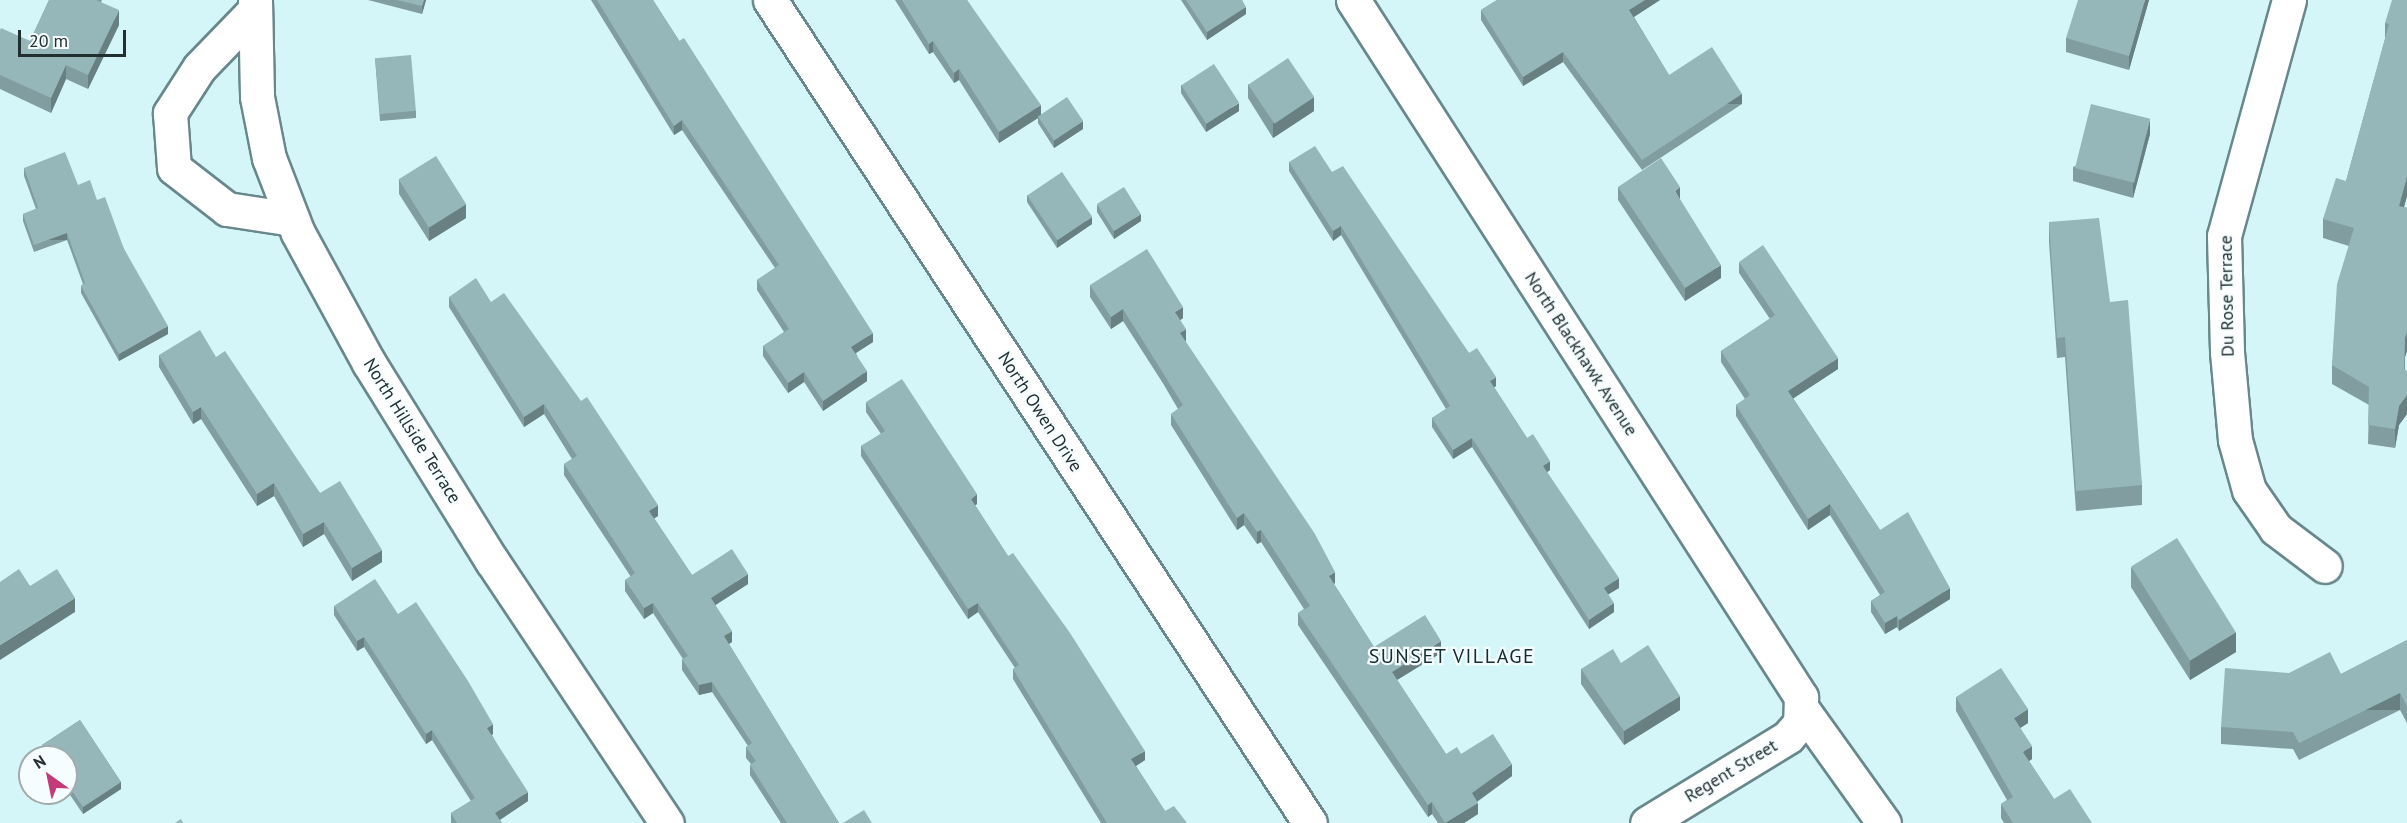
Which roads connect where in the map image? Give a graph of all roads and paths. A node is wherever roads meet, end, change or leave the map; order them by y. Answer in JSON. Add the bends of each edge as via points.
{"nodes":[{"id":1,"x":770,"y":0,"type":"edge"},
{"id":2,"x":1353,"y":0,"type":"edge"},
{"id":3,"x":2289,"y":0,"type":"edge"},
{"id":4,"x":255,"y":5,"type":"edge"},
{"id":5,"x":292,"y":219,"type":"junction"},
{"id":6,"x":2325,"y":566,"type":"dead end"},
{"id":7,"x":1803,"y":710,"type":"junction"},
{"id":8,"x":667,"y":823,"type":"edge"},
{"id":9,"x":1310,"y":823,"type":"edge"},
{"id":10,"x":1647,"y":823,"type":"edge"},
{"id":11,"x":1884,"y":823,"type":"edge"}],
"edges":[{"from":1,"to":9,"type":"street","name":"North Owen Drive"},
{"from":2,"to":7,"type":"street","name":"North Blackhawk Avenue","via":[[1795,687]]},
{"from":3,"to":6,"type":"street","name":"Du Rose Terrace","via":[[2224,236],[2227,352],[2235,440],[2249,490],[2276,529]]},
{"from":4,"to":5,"type":"street","name":"North Hillside Terrace","via":[[257,97],[269,158]]},
{"from":4,"to":5,"type":"street","via":[[199,68],[170,113],[174,168],[227,209]]},
{"from":5,"to":8,"type":"street","name":"North Hillside Terrace","via":[[369,363],[492,561]]},
{"from":7,"to":10,"type":"street","name":"Regent Street","via":[[1788,737]]},
{"from":7,"to":11,"type":"street","name":"North Blackhawk Avenue"}]}
